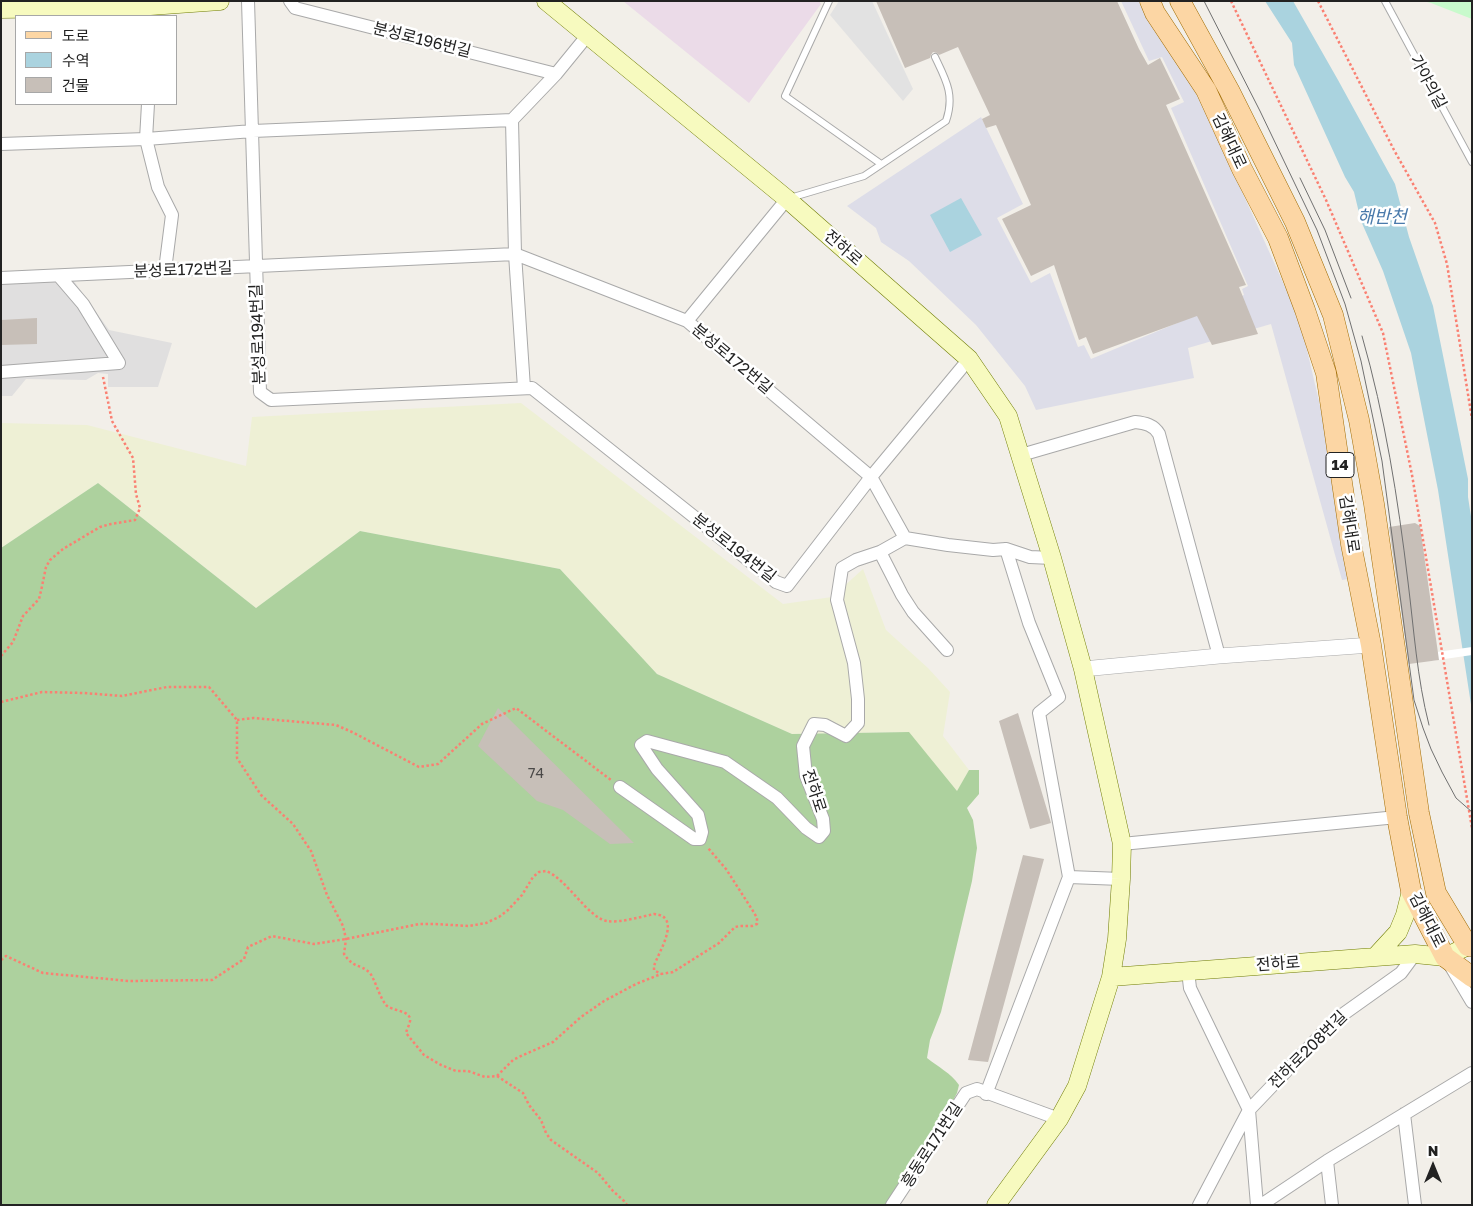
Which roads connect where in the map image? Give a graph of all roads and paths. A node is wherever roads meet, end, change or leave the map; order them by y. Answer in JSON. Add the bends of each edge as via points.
{"nodes":[{"id":1,"x":220,"y":1,"type":"edge"},
{"id":2,"x":248,"y":1,"type":"edge"},
{"id":3,"x":290,"y":1,"type":"edge"},
{"id":4,"x":546,"y":1,"type":"edge"},
{"id":5,"x":829,"y":1,"type":"edge"},
{"id":6,"x":1150,"y":1,"type":"edge"},
{"id":7,"x":1180,"y":1,"type":"edge"},
{"id":8,"x":1231,"y":1,"type":"edge"},
{"id":9,"x":1318,"y":1,"type":"edge"},
{"id":10,"x":1385,"y":1,"type":"edge"},
{"id":11,"x":1,"y":9,"type":"edge"},
{"id":12,"x":136,"y":12,"type":"edge"},
{"id":13,"x":587,"y":36,"type":"junction"},
{"id":14,"x":934,"y":56,"type":"dead end"},
{"id":15,"x":556,"y":74,"type":"junction"},
{"id":16,"x":148,"y":105,"type":"edge"},
{"id":17,"x":512,"y":120,"type":"junction"},
{"id":18,"x":253,"y":130,"type":"junction"},
{"id":19,"x":146,"y":139,"type":"junction"},
{"id":20,"x":1,"y":144,"type":"edge"},
{"id":21,"x":1472,"y":162,"type":"edge"},
{"id":22,"x":881,"y":164,"type":"junction"},
{"id":23,"x":787,"y":199,"type":"junction"},
{"id":24,"x":515,"y":254,"type":"junction"},
{"id":25,"x":256,"y":267,"type":"junction"},
{"id":26,"x":165,"y":270,"type":"junction"},
{"id":27,"x":59,"y":276,"type":"junction"},
{"id":28,"x":1,"y":278,"type":"edge"},
{"id":29,"x":687,"y":321,"type":"junction"},
{"id":30,"x":969,"y":359,"type":"junction"},
{"id":31,"x":100,"y":364,"type":"junction"},
{"id":32,"x":1,"y":372,"type":"edge"},
{"id":33,"x":524,"y":388,"type":"junction"},
{"id":34,"x":1472,"y":419,"type":"edge"},
{"id":35,"x":1020,"y":455,"type":"junction"},
{"id":36,"x":871,"y":477,"type":"junction"},
{"id":37,"x":905,"y":538,"type":"junction"},
{"id":38,"x":1006,"y":549,"type":"junction"},
{"id":39,"x":880,"y":552,"type":"junction"},
{"id":40,"x":1052,"y":558,"type":"junction"},
{"id":41,"x":1371,"y":645,"type":"junction"},
{"id":42,"x":947,"y":650,"type":"dead end"},
{"id":43,"x":1,"y":656,"type":"edge"},
{"id":44,"x":1219,"y":656,"type":"junction"},
{"id":45,"x":1083,"y":669,"type":"junction"},
{"id":46,"x":1,"y":702,"type":"edge"},
{"id":47,"x":237,"y":720,"type":"junction"},
{"id":48,"x":620,"y":787,"type":"joint"},
{"id":49,"x":1397,"y":817,"type":"junction"},
{"id":50,"x":1472,"y":828,"type":"edge"},
{"id":51,"x":700,"y":839,"type":"junction"},
{"id":52,"x":1122,"y":844,"type":"junction"},
{"id":53,"x":1069,"y":877,"type":"junction"},
{"id":54,"x":1121,"y":879,"type":"junction"},
{"id":55,"x":1411,"y":891,"type":"junction"},
{"id":56,"x":346,"y":939,"type":"junction"},
{"id":57,"x":1470,"y":946,"type":"edge"},
{"id":58,"x":1415,"y":954,"type":"junction"},
{"id":59,"x":1446,"y":956,"type":"junction"},
{"id":60,"x":1375,"y":958,"type":"junction"},
{"id":61,"x":1,"y":960,"type":"edge"},
{"id":62,"x":1188,"y":971,"type":"junction"},
{"id":63,"x":661,"y":974,"type":"junction"},
{"id":64,"x":1111,"y":977,"type":"junction"},
{"id":65,"x":1472,"y":977,"type":"edge"},
{"id":66,"x":1472,"y":1002,"type":"edge"},
{"id":67,"x":1472,"y":1073,"type":"edge"},
{"id":68,"x":497,"y":1076,"type":"junction"},
{"id":69,"x":986,"y":1094,"type":"junction"},
{"id":70,"x":1249,"y":1110,"type":"junction"},
{"id":71,"x":1404,"y":1114,"type":"junction"},
{"id":72,"x":1059,"y":1119,"type":"junction"},
{"id":73,"x":1328,"y":1161,"type":"junction"},
{"id":74,"x":627,"y":1205,"type":"edge"},
{"id":75,"x":892,"y":1205,"type":"edge"},
{"id":76,"x":996,"y":1205,"type":"edge"},
{"id":77,"x":1199,"y":1205,"type":"edge"},
{"id":78,"x":1259,"y":1205,"type":"edge"},
{"id":79,"x":1332,"y":1205,"type":"edge"},
{"id":80,"x":1415,"y":1205,"type":"edge"}],
"edges":[{"from":1,"to":12,"type":"main road"},
{"from":2,"to":18,"type":"street","name":"분성로194번길"},
{"from":3,"to":15,"type":"street","name":"분성로196번길","via":[[295,8]]},
{"from":4,"to":13,"type":"main road","name":"전하로"},
{"from":5,"to":22,"type":"lane","via":[[786,96]]},
{"from":6,"to":41,"type":"main road","name":"김해대로","number":"14","via":[[1206,90],[1278,238],[1305,310],[1326,373]]},
{"from":7,"to":57,"type":"main road","name":"김해대로","via":[[1229,90],[1294,222],[1333,315],[1359,420],[1420,812],[1436,893]]},
{"from":8,"to":50,"type":"path","via":[[1326,200],[1382,333],[1412,475]]},
{"from":9,"to":34,"type":"path","via":[[1435,223],[1447,264]]},
{"from":10,"to":21,"type":"lane","name":"가야의길"},
{"from":11,"to":12,"type":"main road"},
{"from":13,"to":15,"type":"street"},
{"from":13,"to":23,"type":"main road","name":"전하로"},
{"from":14,"to":22,"type":"lane","via":[[950,92],[946,121]]},
{"from":15,"to":17,"type":"street"},
{"from":16,"to":19,"type":"street"},
{"from":17,"to":18,"type":"street"},
{"from":17,"to":24,"type":"street"},
{"from":18,"to":19,"type":"street"},
{"from":18,"to":25,"type":"street","name":"분성로194번길"},
{"from":19,"to":20,"type":"street"},
{"from":19,"to":26,"type":"street","via":[[158,187],[172,215]]},
{"from":22,"to":23,"type":"lane","via":[[864,176]]},
{"from":23,"to":29,"type":"street"},
{"from":23,"to":30,"type":"main road","name":"전하로"},
{"from":24,"to":25,"type":"street","name":"분성로172번길"},
{"from":24,"to":29,"type":"street","name":"분성로172번길"},
{"from":24,"to":33,"type":"street"},
{"from":25,"to":26,"type":"street","name":"분성로172번길"},
{"from":25,"to":33,"type":"street","name":"분성로194번길","via":[[260,392],[271,400]]},
{"from":26,"to":27,"type":"street","name":"분성로172번길"},
{"from":27,"to":28,"type":"street","name":"분성로172번길"},
{"from":27,"to":31,"type":"street","via":[[83,304],[119,363]]},
{"from":29,"to":36,"type":"street","name":"분성로172번길"},
{"from":30,"to":35,"type":"main road","name":"전하로","via":[[1008,416]]},
{"from":30,"to":36,"type":"street","name":"분성로194번길"},
{"from":31,"to":32,"type":"street"},
{"from":31,"to":43,"type":"path","via":[[112,421],[133,458],[140,508],[135,520],[100,527],[50,560],[39,599],[23,616],[14,642]]},
{"from":33,"to":36,"type":"street","name":"분성로194번길","via":[[532,388],[776,582],[787,586]]},
{"from":35,"to":40,"type":"main road","name":"전하로"},
{"from":35,"to":44,"type":"street","via":[[1135,422],[1156,429],[1160,434]]},
{"from":36,"to":37,"type":"street"},
{"from":37,"to":38,"type":"street"},
{"from":37,"to":39,"type":"street","name":"전하로"},
{"from":38,"to":40,"type":"street","via":[[1030,557]]},
{"from":38,"to":53,"type":"street","via":[[1029,623],[1058,697],[1039,713]]},
{"from":39,"to":42,"type":"street","via":[[913,612]]},
{"from":39,"to":51,"type":"street","name":"전하로","via":[[842,568],[837,600],[854,662],[858,723],[846,736],[825,725],[814,724],[803,746],[806,776],[823,819],[824,832],[819,837],[806,828],[777,798],[725,762],[647,741],[641,745],[657,769],[698,815],[702,832]]},
{"from":40,"to":45,"type":"main road","name":"전하로"},
{"from":41,"to":44,"type":"street"},
{"from":41,"to":49,"type":"main road","name":"김해대로","number":"14"},
{"from":44,"to":45,"type":"street"},
{"from":45,"to":52,"type":"main road","name":"전하로"},
{"from":46,"to":47,"type":"path","via":[[42,692],[122,696],[167,687],[209,687]]},
{"from":47,"to":48,"type":"path","via":[[253,718],[336,725],[419,767],[438,764],[482,724],[516,708]]},
{"from":47,"to":56,"type":"path","via":[[236,758],[262,795],[292,824],[310,851]]},
{"from":48,"to":51,"type":"street","via":[[694,839]]},
{"from":49,"to":52,"type":"street"},
{"from":49,"to":55,"type":"main road","name":"김해대로","number":"14"},
{"from":51,"to":63,"type":"path","via":[[726,869],[757,922],[754,926],[735,927],[699,956],[672,972]]},
{"from":52,"to":54,"type":"main road","name":"전하로"},
{"from":53,"to":54,"type":"street"},
{"from":53,"to":69,"type":"street"},
{"from":54,"to":64,"type":"main road","name":"전하로"},
{"from":55,"to":59,"type":"main road","name":"김해대로","number":"14"},
{"from":55,"to":60,"type":"main road","via":[[1398,932]]},
{"from":56,"to":61,"type":"path","via":[[314,944],[272,936],[248,946],[244,959],[212,980],[129,980],[43,973],[6,956]]},
{"from":56,"to":63,"type":"path","via":[[419,924],[469,926],[486,923],[517,902],[533,877],[546,871],[602,919],[615,921],[654,914],[663,917],[668,930],[654,966],[654,970]]},
{"from":56,"to":68,"type":"path","via":[[344,954],[349,962],[370,972],[387,1006],[407,1014],[410,1022],[406,1033],[424,1055],[456,1071],[468,1071],[484,1077]]},
{"from":57,"to":59,"type":"main road"},
{"from":58,"to":59,"type":"main road","name":"전하로"},
{"from":58,"to":60,"type":"main road","name":"전하로"},
{"from":58,"to":70,"type":"street","name":"전하로208번길","via":[[1401,973],[1335,1020]]},
{"from":59,"to":65,"type":"main road","number":"14"},
{"from":59,"to":66,"type":"street"},
{"from":60,"to":62,"type":"main road","name":"전하로"},
{"from":62,"to":64,"type":"main road","name":"전하로"},
{"from":62,"to":70,"type":"street","via":[[1190,988]]},
{"from":63,"to":68,"type":"path","via":[[604,1001],[553,1042],[513,1060]]},
{"from":64,"to":72,"type":"main road","name":"전하로","via":[[1076,1086]]},
{"from":67,"to":71,"type":"street"},
{"from":68,"to":74,"type":"path","via":[[523,1093],[551,1140],[598,1173]]},
{"from":69,"to":72,"type":"street","name":"흥동로171번길"},
{"from":69,"to":75,"type":"street","name":"흥동로171번길","via":[[977,1089],[966,1093]]},
{"from":70,"to":77,"type":"street","name":"전하로208번길"},
{"from":70,"to":78,"type":"street"},
{"from":71,"to":73,"type":"street"},
{"from":71,"to":80,"type":"street"},
{"from":72,"to":76,"type":"main road","name":"전하로"},
{"from":73,"to":78,"type":"street"},
{"from":73,"to":79,"type":"street"}]}
